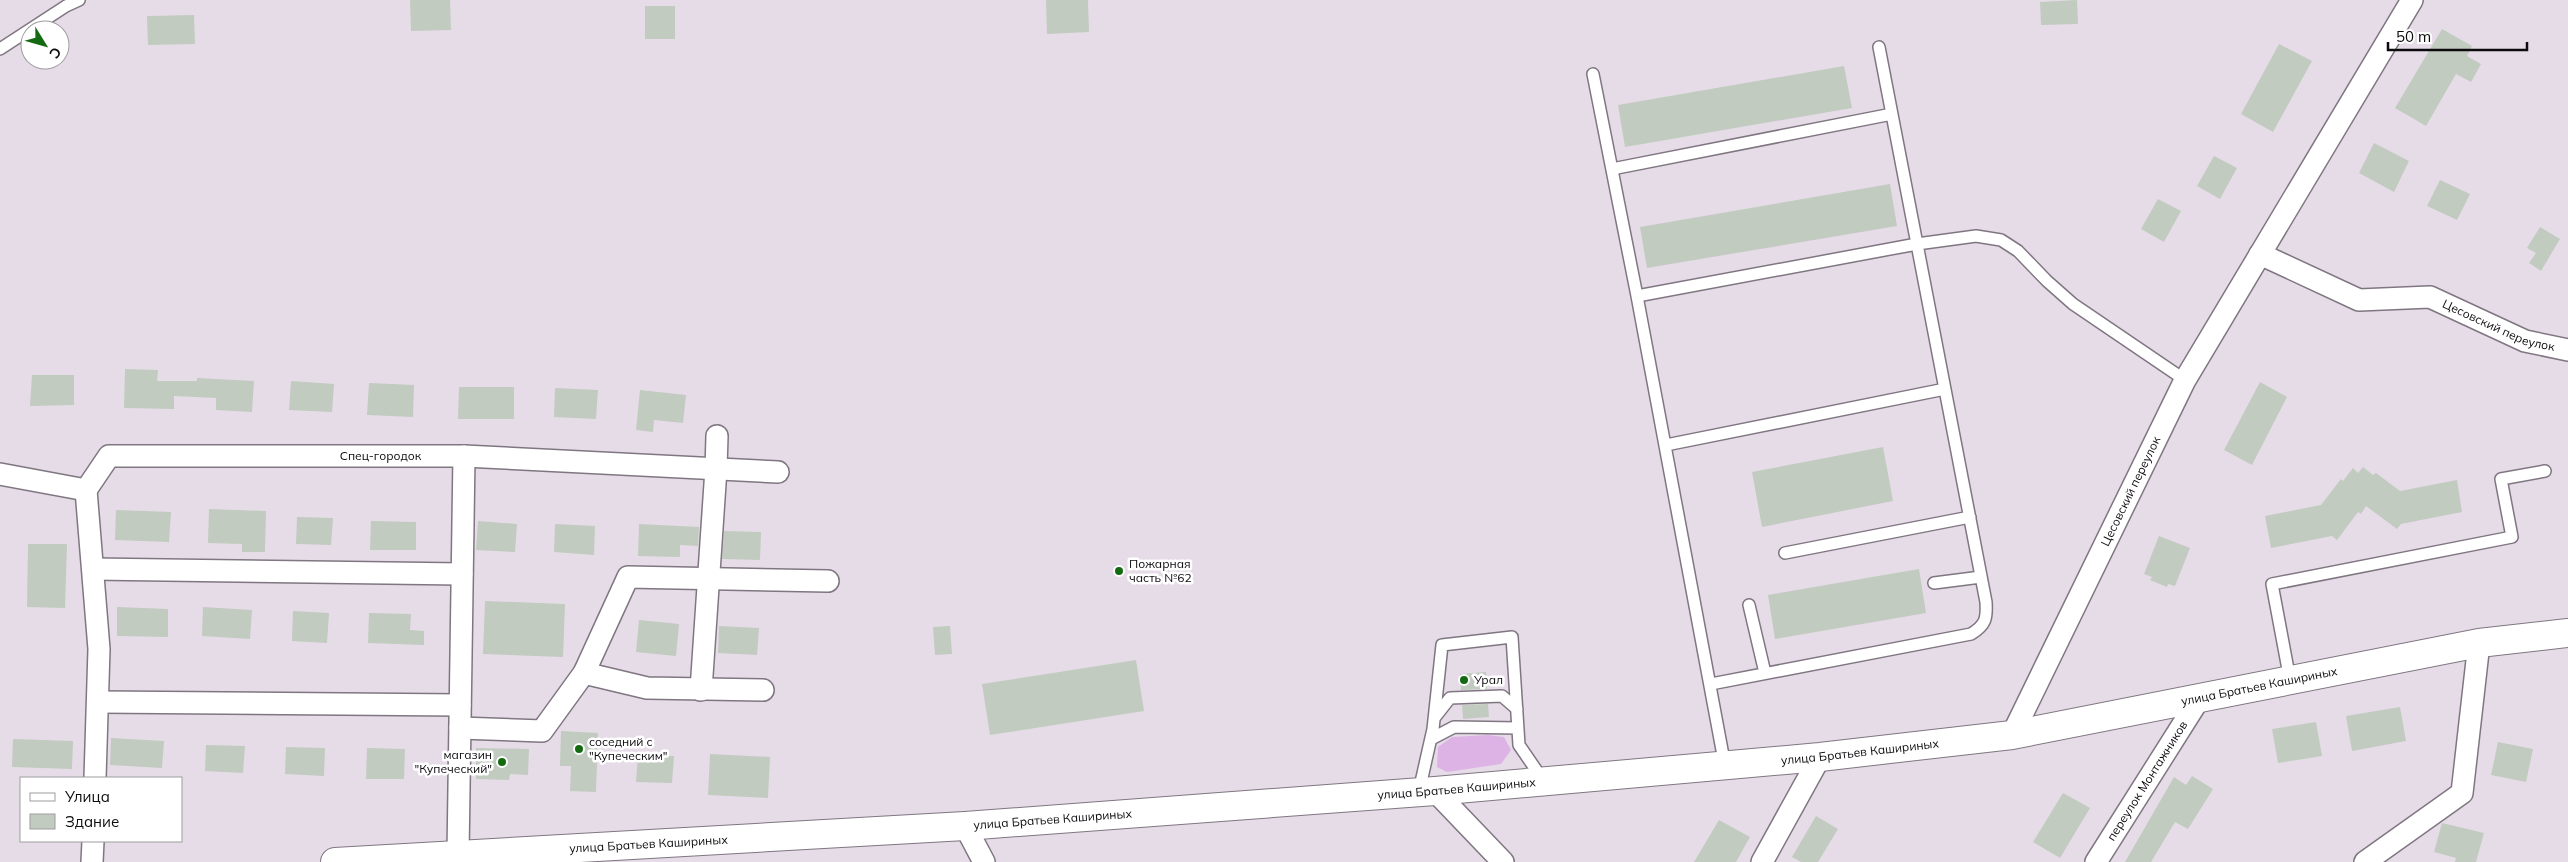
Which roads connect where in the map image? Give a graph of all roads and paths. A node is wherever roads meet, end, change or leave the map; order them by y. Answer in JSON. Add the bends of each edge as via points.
{"nodes":[{"id":1,"x":79,"y":0,"type":"edge"},
{"id":2,"x":2412,"y":0,"type":"edge"},
{"id":3,"x":1880,"y":47,"type":"dead end"},
{"id":4,"x":0,"y":49,"type":"edge"},
{"id":5,"x":1592,"y":74,"type":"dead end"},
{"id":6,"x":1892,"y":114,"type":"junction"},
{"id":7,"x":1612,"y":169,"type":"junction"},
{"id":8,"x":1917,"y":244,"type":"junction"},
{"id":9,"x":2260,"y":254,"type":"junction"},
{"id":10,"x":1637,"y":296,"type":"junction"},
{"id":11,"x":2568,"y":350,"type":"edge"},
{"id":12,"x":2185,"y":380,"type":"junction"},
{"id":13,"x":1945,"y":389,"type":"junction"},
{"id":14,"x":717,"y":436,"type":"dead end"},
{"id":15,"x":1666,"y":445,"type":"junction"},
{"id":16,"x":464,"y":456,"type":"junction"},
{"id":17,"x":716,"y":469,"type":"junction"},
{"id":18,"x":2545,"y":471,"type":"dead end"},
{"id":19,"x":778,"y":472,"type":"dead end"},
{"id":20,"x":0,"y":474,"type":"edge"},
{"id":21,"x":86,"y":490,"type":"junction"},
{"id":22,"x":1970,"y":517,"type":"junction"},
{"id":23,"x":1785,"y":553,"type":"dead end"},
{"id":24,"x":93,"y":569,"type":"junction"},
{"id":25,"x":462,"y":574,"type":"junction"},
{"id":26,"x":1981,"y":577,"type":"junction"},
{"id":27,"x":708,"y":579,"type":"junction"},
{"id":28,"x":828,"y":581,"type":"dead end"},
{"id":29,"x":1934,"y":583,"type":"dead end"},
{"id":30,"x":1749,"y":605,"type":"dead end"},
{"id":31,"x":2568,"y":633,"type":"edge"},
{"id":32,"x":2479,"y":643,"type":"junction"},
{"id":33,"x":584,"y":673,"type":"junction"},
{"id":34,"x":1765,"y":673,"type":"junction"},
{"id":35,"x":2290,"y":680,"type":"junction"},
{"id":36,"x":1711,"y":684,"type":"junction"},
{"id":37,"x":701,"y":690,"type":"junction"},
{"id":38,"x":763,"y":690,"type":"dead end"},
{"id":39,"x":2199,"y":699,"type":"junction"},
{"id":40,"x":98,"y":702,"type":"junction"},
{"id":41,"x":460,"y":705,"type":"junction"},
{"id":42,"x":1517,"y":709,"type":"junction"},
{"id":43,"x":1434,"y":719,"type":"junction"},
{"id":44,"x":460,"y":728,"type":"junction"},
{"id":45,"x":1518,"y":728,"type":"junction"},
{"id":46,"x":2012,"y":735,"type":"junction"},
{"id":47,"x":1431,"y":739,"type":"junction"},
{"id":48,"x":1820,"y":757,"type":"junction"},
{"id":49,"x":1725,"y":766,"type":"junction"},
{"id":50,"x":95,"y":777,"type":"edge"},
{"id":51,"x":1544,"y":781,"type":"junction"},
{"id":52,"x":1427,"y":791,"type":"junction"},
{"id":53,"x":965,"y":826,"type":"junction"},
{"id":54,"x":93,"y":842,"type":"edge"},
{"id":55,"x":458,"y":854,"type":"junction"},
{"id":56,"x":92,"y":862,"type":"edge"},
{"id":57,"x":335,"y":862,"type":"edge"},
{"id":58,"x":984,"y":862,"type":"edge"},
{"id":59,"x":1502,"y":862,"type":"edge"},
{"id":60,"x":1762,"y":862,"type":"edge"},
{"id":61,"x":2096,"y":862,"type":"edge"},
{"id":62,"x":2365,"y":862,"type":"edge"}],
"edges":[{"from":1,"to":4,"type":"lane"},
{"from":2,"to":9,"type":"street","name":"Цесовский переулок"},
{"from":3,"to":6,"type":"lane"},
{"from":5,"to":7,"type":"lane"},
{"from":6,"to":7,"type":"lane"},
{"from":6,"to":8,"type":"lane"},
{"from":7,"to":10,"type":"lane"},
{"from":8,"to":10,"type":"lane"},
{"from":8,"to":12,"type":"lane","via":[[1976,236],[2000,240],[2018,251],[2073,304]]},
{"from":8,"to":13,"type":"lane"},
{"from":9,"to":11,"type":"street","name":"Цесовский переулок","via":[[2359,300],[2430,297],[2525,341]]},
{"from":9,"to":12,"type":"street","name":"Цесовский переулок"},
{"from":10,"to":15,"type":"lane"},
{"from":12,"to":46,"type":"street","name":"Цесовский переулок"},
{"from":13,"to":15,"type":"lane"},
{"from":13,"to":22,"type":"lane"},
{"from":14,"to":17,"type":"street"},
{"from":15,"to":36,"type":"lane"},
{"from":16,"to":17,"type":"street","name":"Спец-городок"},
{"from":16,"to":21,"type":"street","name":"Спец-городок","via":[[109,456]]},
{"from":16,"to":25,"type":"street"},
{"from":17,"to":19,"type":"street","name":"Спец-городок"},
{"from":17,"to":27,"type":"street"},
{"from":18,"to":35,"type":"lane","via":[[2501,479],[2512,537],[2272,584]]},
{"from":20,"to":21,"type":"street"},
{"from":21,"to":24,"type":"street"},
{"from":22,"to":23,"type":"lane"},
{"from":22,"to":26,"type":"lane"},
{"from":24,"to":25,"type":"street"},
{"from":24,"to":40,"type":"street","via":[[99,649]]},
{"from":25,"to":41,"type":"street"},
{"from":26,"to":29,"type":"lane"},
{"from":26,"to":34,"type":"lane","via":[[1987,617],[1982,627],[1971,634]]},
{"from":27,"to":28,"type":"street"},
{"from":27,"to":33,"type":"street","via":[[628,577]]},
{"from":27,"to":37,"type":"street"},
{"from":30,"to":34,"type":"lane"},
{"from":31,"to":32,"type":"main road","name":"улица Братьев Кашириных"},
{"from":32,"to":35,"type":"main road","name":"улица Братьев Кашириных"},
{"from":32,"to":62,"type":"street","via":[[2462,793]]},
{"from":33,"to":37,"type":"street","via":[[647,688]]},
{"from":33,"to":44,"type":"street","via":[[542,731]]},
{"from":34,"to":36,"type":"lane"},
{"from":35,"to":39,"type":"main road","name":"улица Братьев Кашириных"},
{"from":36,"to":49,"type":"lane"},
{"from":37,"to":38,"type":"street"},
{"from":39,"to":46,"type":"main road","name":"улица Братьев Кашириных"},
{"from":39,"to":61,"type":"street","name":"переулок Монтажников"},
{"from":40,"to":41,"type":"street"},
{"from":40,"to":50,"type":"street"},
{"from":41,"to":44,"type":"street"},
{"from":42,"to":43,"type":"lane","via":[[1502,696],[1450,698]]},
{"from":42,"to":43,"type":"lane","via":[[1512,638],[1442,645]]},
{"from":42,"to":45,"type":"lane"},
{"from":43,"to":47,"type":"lane"},
{"from":44,"to":55,"type":"street"},
{"from":45,"to":47,"type":"lane","via":[[1454,727]]},
{"from":45,"to":51,"type":"lane","via":[[1519,745]]},
{"from":46,"to":48,"type":"main road","name":"улица Братьев Кашириных"},
{"from":47,"to":52,"type":"lane"},
{"from":48,"to":49,"type":"main road","name":"улица Братьев Кашириных"},
{"from":48,"to":60,"type":"street"},
{"from":49,"to":51,"type":"main road","name":"улица Братьев Кашириных"},
{"from":51,"to":52,"type":"main road","name":"улица Братьев Кашириных"},
{"from":52,"to":53,"type":"main road","name":"улица Братьев Кашириных"},
{"from":52,"to":59,"type":"street"},
{"from":53,"to":55,"type":"main road","name":"улица Братьев Кашириных"},
{"from":53,"to":58,"type":"street"},
{"from":54,"to":56,"type":"street"},
{"from":55,"to":57,"type":"main road","name":"улица Братьев Кашириных"}]}
